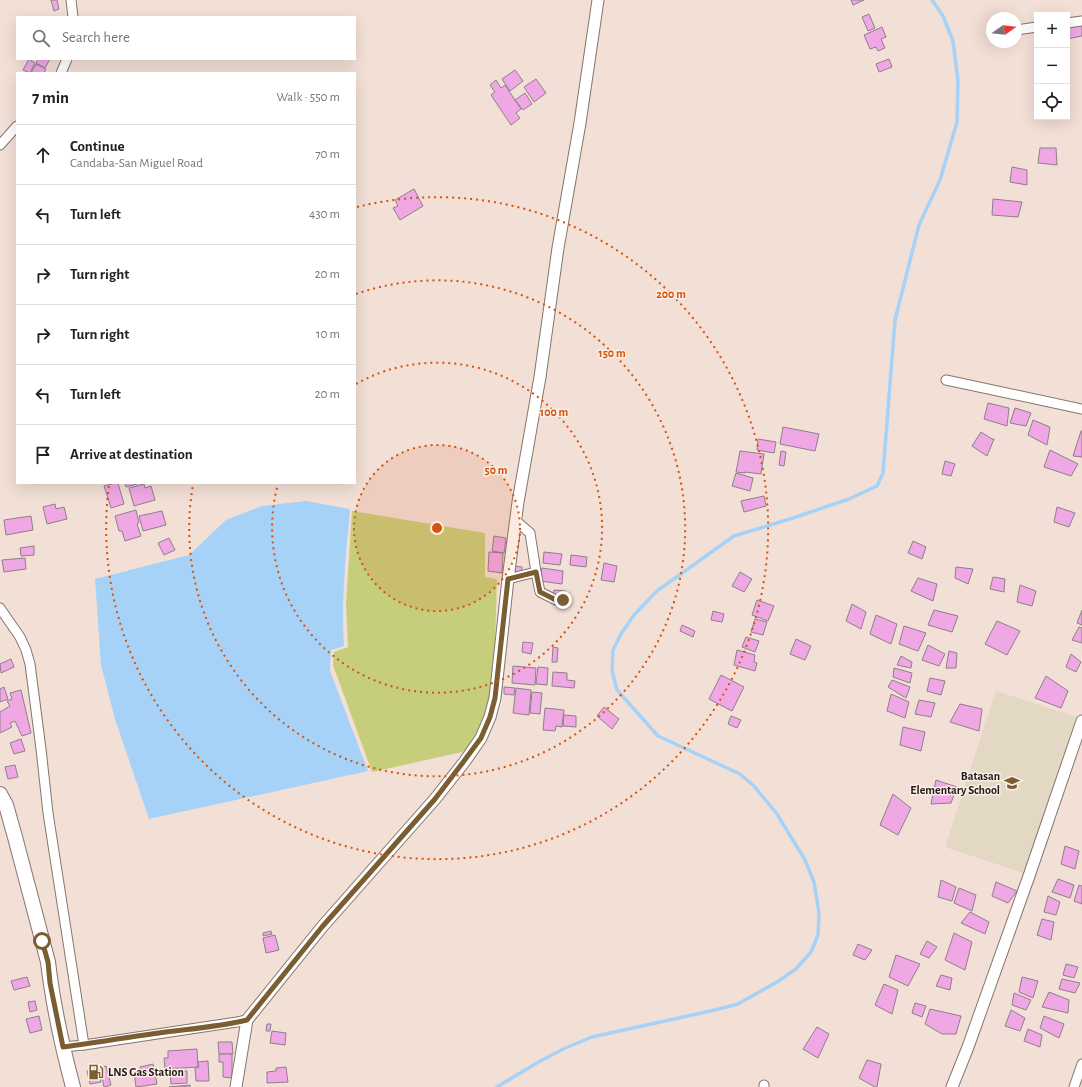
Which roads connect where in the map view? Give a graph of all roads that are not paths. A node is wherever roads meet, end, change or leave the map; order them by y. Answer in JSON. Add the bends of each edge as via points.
{"nodes":[{"id":1,"x":71,"y":0,"type":"edge"},
{"id":2,"x":598,"y":0,"type":"edge"},
{"id":3,"x":73,"y":16,"type":"edge"},
{"id":4,"x":1082,"y":20,"type":"edge"},
{"id":5,"x":1070,"y":22,"type":"edge"},
{"id":6,"x":1034,"y":27,"type":"edge"},
{"id":7,"x":1022,"y":29,"type":"edge"},
{"id":8,"x":67,"y":60,"type":"edge"},
{"id":9,"x":61,"y":72,"type":"edge"},
{"id":10,"x":16,"y":127,"type":"edge"},
{"id":11,"x":0,"y":145,"type":"edge"},
{"id":12,"x":946,"y":380,"type":"dead end"},
{"id":13,"x":1082,"y":409,"type":"edge"},
{"id":14,"x":516,"y":521,"type":"junction"},
{"id":15,"x":536,"y":572,"type":"junction"},
{"id":16,"x":508,"y":579,"type":"junction"},
{"id":17,"x":563,"y":600,"type":"dead end"},
{"id":18,"x":0,"y":608,"type":"edge"},
{"id":19,"x":1082,"y":721,"type":"edge"},
{"id":20,"x":0,"y":794,"type":"edge"},
{"id":21,"x":247,"y":1020,"type":"junction"},
{"id":22,"x":84,"y":1045,"type":"junction"},
{"id":23,"x":63,"y":1047,"type":"junction"},
{"id":24,"x":1082,"y":1064,"type":"edge"},
{"id":25,"x":73,"y":1087,"type":"edge"},
{"id":26,"x":236,"y":1087,"type":"edge"},
{"id":27,"x":952,"y":1087,"type":"edge"},
{"id":28,"x":1074,"y":1087,"type":"edge"}],
"edges":[{"from":1,"to":3,"type":"street"},
{"from":2,"to":14,"type":"street"},
{"from":4,"to":5,"type":"street"},
{"from":6,"to":7,"type":"street"},
{"from":8,"to":9,"type":"street"},
{"from":10,"to":11,"type":"street"},
{"from":12,"to":13,"type":"street"},
{"from":14,"to":15,"type":"street","via":[[530,533]]},
{"from":14,"to":16,"type":"street"},
{"from":15,"to":16,"type":"street"},
{"from":15,"to":17,"type":"street","via":[[540,592],[556,600]]},
{"from":16,"to":21,"type":"street","via":[[495,698],[481,738],[435,799],[322,927]]},
{"from":18,"to":22,"type":"street","via":[[20,637],[30,664],[48,813]]},
{"from":19,"to":27,"type":"street"},
{"from":20,"to":23,"type":"main road","via":[[6,805],[48,962]]},
{"from":21,"to":22,"type":"street"},
{"from":21,"to":26,"type":"street"},
{"from":22,"to":23,"type":"street"},
{"from":23,"to":25,"type":"main road"},
{"from":24,"to":28,"type":"street"}]}
